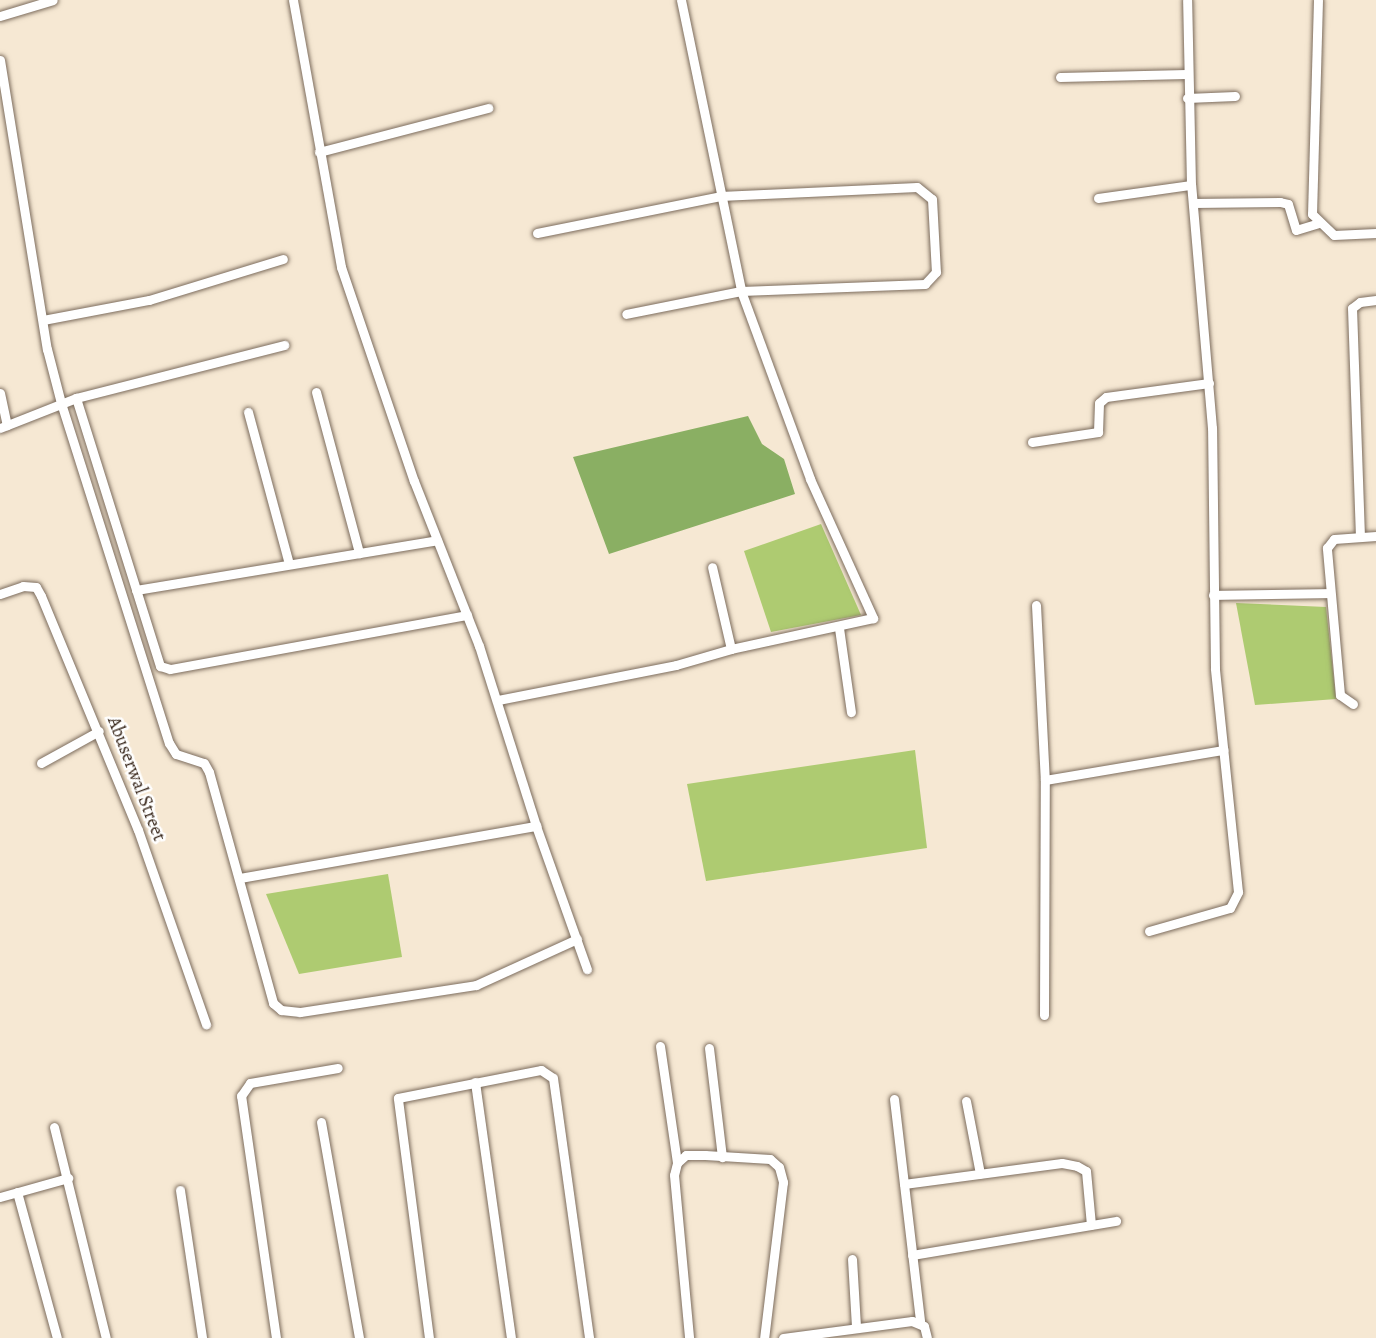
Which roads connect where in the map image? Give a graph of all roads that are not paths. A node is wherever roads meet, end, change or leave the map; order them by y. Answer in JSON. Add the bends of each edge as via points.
{"nodes":[{"id":1,"x":53,"y":0,"type":"edge"},
{"id":2,"x":293,"y":0,"type":"edge"},
{"id":3,"x":681,"y":0,"type":"edge"},
{"id":4,"x":1187,"y":0,"type":"edge"},
{"id":5,"x":1318,"y":0,"type":"edge"},
{"id":6,"x":0,"y":16,"type":"edge"},
{"id":7,"x":0,"y":60,"type":"edge"},
{"id":8,"x":1186,"y":75,"type":"junction"},
{"id":9,"x":1060,"y":77,"type":"dead end"},
{"id":10,"x":1235,"y":96,"type":"dead end"},
{"id":11,"x":1187,"y":98,"type":"junction"},
{"id":12,"x":488,"y":108,"type":"dead end"},
{"id":13,"x":318,"y":152,"type":"junction"},
{"id":14,"x":1191,"y":185,"type":"junction"},
{"id":15,"x":720,"y":196,"type":"junction"},
{"id":16,"x":1098,"y":198,"type":"dead end"},
{"id":17,"x":1193,"y":203,"type":"junction"},
{"id":18,"x":1319,"y":223,"type":"junction"},
{"id":19,"x":537,"y":233,"type":"dead end"},
{"id":20,"x":1376,"y":233,"type":"edge"},
{"id":21,"x":282,"y":260,"type":"dead end"},
{"id":22,"x":741,"y":291,"type":"junction"},
{"id":23,"x":1376,"y":300,"type":"edge"},
{"id":24,"x":626,"y":314,"type":"dead end"},
{"id":25,"x":43,"y":320,"type":"junction"},
{"id":26,"x":284,"y":345,"type":"dead end"},
{"id":27,"x":1209,"y":383,"type":"junction"},
{"id":28,"x":316,"y":392,"type":"dead end"},
{"id":29,"x":0,"y":393,"type":"edge"},
{"id":30,"x":76,"y":398,"type":"junction"},
{"id":31,"x":61,"y":403,"type":"junction"},
{"id":32,"x":248,"y":412,"type":"dead end"},
{"id":33,"x":4,"y":427,"type":"edge"},
{"id":34,"x":1032,"y":442,"type":"dead end"},
{"id":35,"x":1376,"y":536,"type":"edge"},
{"id":36,"x":1360,"y":537,"type":"junction"},
{"id":37,"x":437,"y":540,"type":"junction"},
{"id":38,"x":359,"y":553,"type":"junction"},
{"id":39,"x":289,"y":564,"type":"junction"},
{"id":40,"x":712,"y":567,"type":"dead end"},
{"id":41,"x":136,"y":590,"type":"junction"},
{"id":42,"x":1330,"y":593,"type":"junction"},
{"id":43,"x":0,"y":594,"type":"edge"},
{"id":44,"x":1213,"y":595,"type":"junction"},
{"id":45,"x":1036,"y":605,"type":"dead end"},
{"id":46,"x":467,"y":615,"type":"junction"},
{"id":47,"x":839,"y":628,"type":"junction"},
{"id":48,"x":731,"y":649,"type":"junction"},
{"id":49,"x":498,"y":700,"type":"junction"},
{"id":50,"x":1353,"y":704,"type":"dead end"},
{"id":51,"x":851,"y":712,"type":"dead end"},
{"id":52,"x":99,"y":731,"type":"junction"},
{"id":53,"x":1223,"y":750,"type":"junction"},
{"id":54,"x":41,"y":763,"type":"dead end"},
{"id":55,"x":1045,"y":780,"type":"junction"},
{"id":56,"x":536,"y":826,"type":"junction"},
{"id":57,"x":240,"y":877,"type":"junction"},
{"id":58,"x":1149,"y":931,"type":"dead end"},
{"id":59,"x":577,"y":939,"type":"junction"},
{"id":60,"x":587,"y":969,"type":"dead end"},
{"id":61,"x":1044,"y":1015,"type":"dead end"},
{"id":62,"x":206,"y":1024,"type":"dead end"},
{"id":63,"x":660,"y":1046,"type":"dead end"},
{"id":64,"x":709,"y":1048,"type":"dead end"},
{"id":65,"x":338,"y":1068,"type":"dead end"},
{"id":66,"x":475,"y":1082,"type":"junction"},
{"id":67,"x":894,"y":1099,"type":"dead end"},
{"id":68,"x":966,"y":1101,"type":"dead end"},
{"id":69,"x":321,"y":1122,"type":"dead end"},
{"id":70,"x":54,"y":1127,"type":"dead end"},
{"id":71,"x":722,"y":1157,"type":"junction"},
{"id":72,"x":677,"y":1163,"type":"junction"},
{"id":73,"x":980,"y":1174,"type":"junction"},
{"id":74,"x":68,"y":1178,"type":"junction"},
{"id":75,"x":904,"y":1184,"type":"junction"},
{"id":76,"x":180,"y":1190,"type":"dead end"},
{"id":77,"x":17,"y":1192,"type":"junction"},
{"id":78,"x":0,"y":1197,"type":"edge"},
{"id":79,"x":1116,"y":1221,"type":"dead end"},
{"id":80,"x":1091,"y":1225,"type":"junction"},
{"id":81,"x":912,"y":1255,"type":"junction"},
{"id":82,"x":852,"y":1259,"type":"dead end"},
{"id":83,"x":920,"y":1322,"type":"junction"},
{"id":84,"x":856,"y":1326,"type":"junction"},
{"id":85,"x":57,"y":1338,"type":"edge"},
{"id":86,"x":106,"y":1338,"type":"edge"},
{"id":87,"x":202,"y":1338,"type":"edge"},
{"id":88,"x":276,"y":1338,"type":"edge"},
{"id":89,"x":359,"y":1338,"type":"edge"},
{"id":90,"x":429,"y":1338,"type":"edge"},
{"id":91,"x":511,"y":1338,"type":"edge"},
{"id":92,"x":589,"y":1338,"type":"edge"},
{"id":93,"x":689,"y":1338,"type":"edge"},
{"id":94,"x":764,"y":1338,"type":"edge"},
{"id":95,"x":783,"y":1338,"type":"edge"},
{"id":96,"x":927,"y":1338,"type":"edge"}],
"edges":[{"from":1,"to":6,"type":"street"},
{"from":2,"to":13,"type":"street"},
{"from":3,"to":15,"type":"street"},
{"from":4,"to":8,"type":"street"},
{"from":5,"to":18,"type":"street","via":[[1310,200]]},
{"from":7,"to":25,"type":"street"},
{"from":8,"to":9,"type":"street"},
{"from":8,"to":11,"type":"street"},
{"from":10,"to":11,"type":"street"},
{"from":11,"to":14,"type":"street"},
{"from":12,"to":13,"type":"street"},
{"from":13,"to":37,"type":"street","via":[[341,267]]},
{"from":14,"to":16,"type":"street"},
{"from":14,"to":17,"type":"street"},
{"from":15,"to":19,"type":"street"},
{"from":15,"to":22,"type":"street"},
{"from":15,"to":22,"type":"street","via":[[917,187],[932,199],[936,272],[925,284]]},
{"from":17,"to":18,"type":"street","via":[[1280,202],[1289,204],[1296,230]]},
{"from":17,"to":27,"type":"street"},
{"from":18,"to":20,"type":"street","via":[[1334,235]]},
{"from":21,"to":25,"type":"street","via":[[149,300]]},
{"from":22,"to":24,"type":"street"},
{"from":22,"to":47,"type":"street","via":[[810,479],[873,612],[870,622]]},
{"from":23,"to":36,"type":"street","via":[[1352,308]]},
{"from":25,"to":31,"type":"street"},
{"from":26,"to":30,"type":"street"},
{"from":27,"to":34,"type":"street","via":[[1106,397],[1099,403],[1098,432]]},
{"from":27,"to":44,"type":"street"},
{"from":28,"to":38,"type":"street"},
{"from":29,"to":33,"type":"street"},
{"from":30,"to":31,"type":"street"},
{"from":30,"to":41,"type":"street"},
{"from":31,"to":33,"type":"street"},
{"from":31,"to":57,"type":"street","via":[[169,743],[184,759],[204,763]]},
{"from":32,"to":39,"type":"street"},
{"from":35,"to":36,"type":"street"},
{"from":36,"to":42,"type":"street","via":[[1329,543]]},
{"from":37,"to":38,"type":"street"},
{"from":37,"to":46,"type":"street"},
{"from":38,"to":39,"type":"street"},
{"from":39,"to":41,"type":"street"},
{"from":40,"to":48,"type":"street"},
{"from":41,"to":46,"type":"street","via":[[154,657],[170,669]]},
{"from":42,"to":44,"type":"street"},
{"from":42,"to":50,"type":"street","via":[[1340,695]]},
{"from":43,"to":52,"type":"street","name":"Abuserwal Street","via":[[36,587]]},
{"from":44,"to":53,"type":"street"},
{"from":45,"to":55,"type":"street"},
{"from":46,"to":49,"type":"street"},
{"from":47,"to":48,"type":"street"},
{"from":47,"to":51,"type":"street"},
{"from":48,"to":49,"type":"street","via":[[676,665]]},
{"from":49,"to":56,"type":"street"},
{"from":52,"to":54,"type":"street"},
{"from":52,"to":62,"type":"street","name":"Abuserwal Street"},
{"from":53,"to":55,"type":"street"},
{"from":53,"to":58,"type":"street","via":[[1236,901],[1212,915]]},
{"from":55,"to":61,"type":"street"},
{"from":56,"to":57,"type":"street"},
{"from":56,"to":59,"type":"street"},
{"from":57,"to":59,"type":"street","via":[[273,1003],[288,1013],[476,985]]},
{"from":59,"to":60,"type":"street"},
{"from":63,"to":72,"type":"street"},
{"from":64,"to":71,"type":"street"},
{"from":65,"to":88,"type":"street","via":[[250,1083],[241,1096]]},
{"from":66,"to":90,"type":"street","via":[[402,1095],[396,1104]]},
{"from":66,"to":91,"type":"street"},
{"from":66,"to":92,"type":"street","via":[[541,1070],[553,1078]]},
{"from":67,"to":75,"type":"street"},
{"from":68,"to":73,"type":"street"},
{"from":69,"to":89,"type":"street"},
{"from":70,"to":74,"type":"street"},
{"from":71,"to":72,"type":"street","via":[[686,1155]]},
{"from":71,"to":94,"type":"street","via":[[770,1159],[779,1167],[783,1182]]},
{"from":72,"to":93,"type":"street","via":[[674,1175]]},
{"from":73,"to":75,"type":"street"},
{"from":73,"to":80,"type":"street","via":[[1077,1166],[1086,1171]]},
{"from":74,"to":77,"type":"street"},
{"from":74,"to":86,"type":"street"},
{"from":75,"to":81,"type":"street"},
{"from":76,"to":87,"type":"street"},
{"from":77,"to":78,"type":"street"},
{"from":77,"to":85,"type":"street"},
{"from":79,"to":80,"type":"street"},
{"from":80,"to":81,"type":"street"},
{"from":81,"to":83,"type":"street"},
{"from":82,"to":84,"type":"street"},
{"from":83,"to":84,"type":"street"},
{"from":83,"to":96,"type":"street"},
{"from":84,"to":95,"type":"street"}]}
